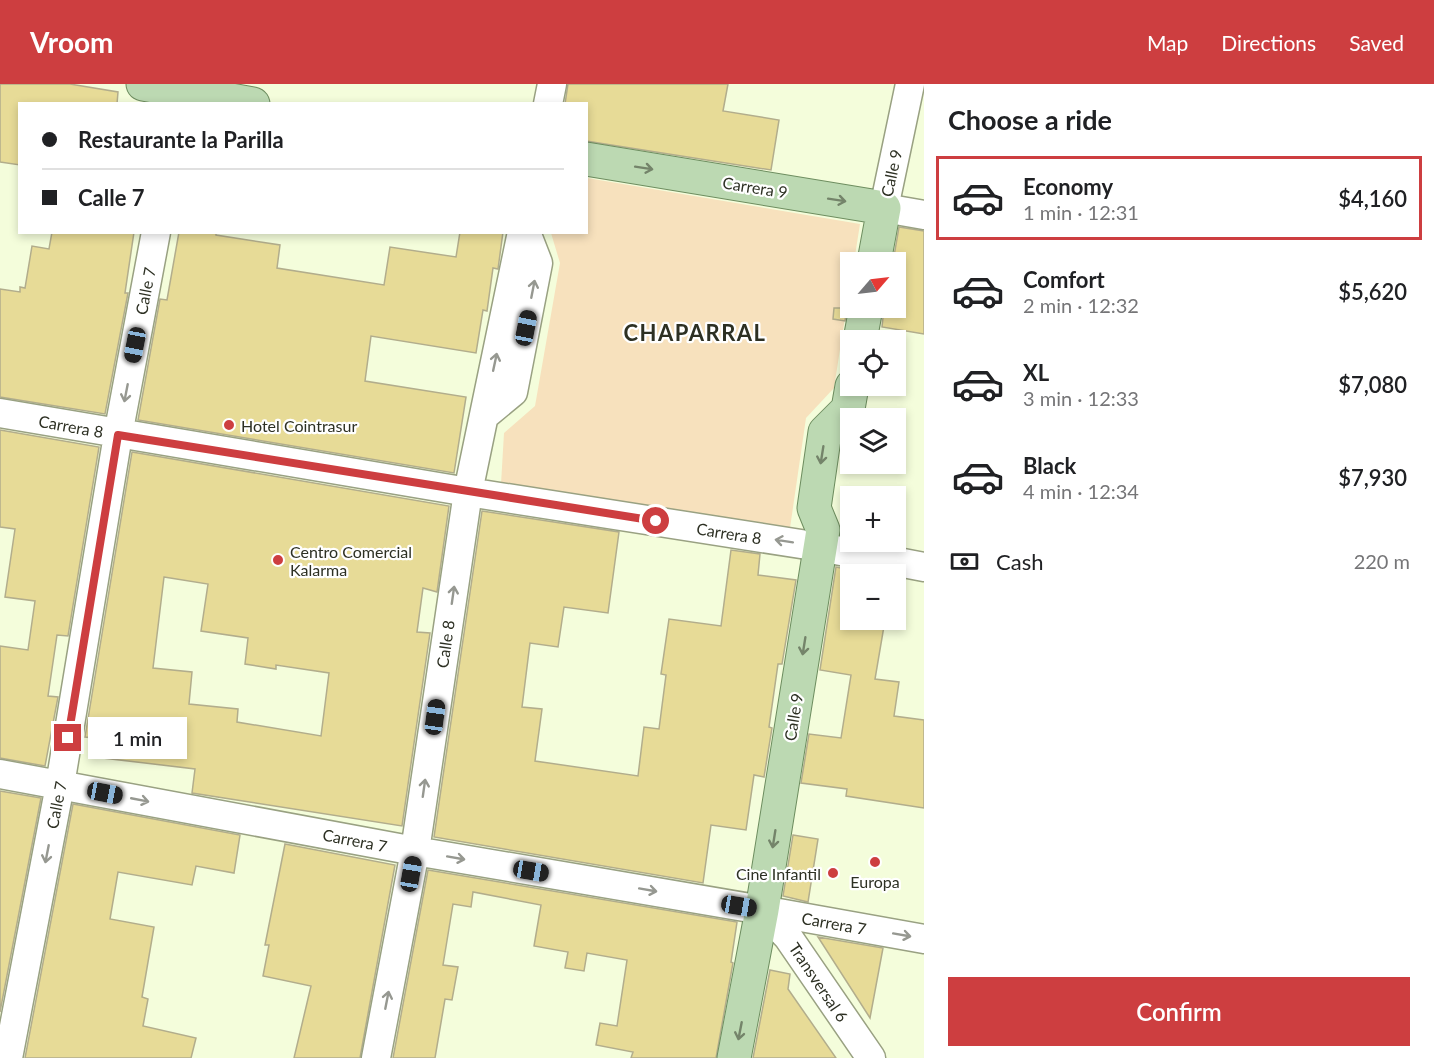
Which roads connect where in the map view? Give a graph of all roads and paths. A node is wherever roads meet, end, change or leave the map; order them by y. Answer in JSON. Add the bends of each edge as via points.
{"nodes":[{"id":1,"x":143,"y":84,"type":"edge"},
{"id":2,"x":552,"y":84,"type":"edge"},
{"id":3,"x":910,"y":84,"type":"edge"},
{"id":4,"x":183,"y":93,"type":"edge"},
{"id":5,"x":240,"y":102,"type":"edge"},
{"id":6,"x":548,"y":102,"type":"edge"},
{"id":7,"x":588,"y":159,"type":"edge"},
{"id":8,"x":884,"y":208,"type":"junction"},
{"id":9,"x":924,"y":215,"type":"edge"},
{"id":10,"x":156,"y":234,"type":"edge"},
{"id":11,"x":524,"y":234,"type":"edge"},
{"id":12,"x":876,"y":252,"type":"edge"},
{"id":13,"x":850,"y":396,"type":"edge"},
{"id":14,"x":0,"y":413,"type":"edge"},
{"id":15,"x":118,"y":435,"type":"junction"},
{"id":16,"x":468,"y":492,"type":"junction"},
{"id":17,"x":820,"y":547,"type":"junction"},
{"id":18,"x":924,"y":567,"type":"edge"},
{"id":19,"x":0,"y":774,"type":"edge"},
{"id":20,"x":60,"y":785,"type":"junction"},
{"id":21,"x":415,"y":851,"type":"junction"},
{"id":22,"x":762,"y":910,"type":"junction"},
{"id":23,"x":924,"y":939,"type":"edge"},
{"id":24,"x":8,"y":1058,"type":"edge"},
{"id":25,"x":376,"y":1058,"type":"edge"},
{"id":26,"x":734,"y":1058,"type":"edge"},
{"id":27,"x":871,"y":1058,"type":"edge"}],
"edges":[{"from":1,"to":4,"type":"main road"},
{"from":2,"to":6,"type":"street"},
{"from":3,"to":8,"type":"street","name":"Calle 9"},
{"from":4,"to":5,"type":"main road"},
{"from":7,"to":8,"type":"main road","name":"Carrera 9","one_way":true},
{"from":8,"to":9,"type":"street","name":"Carrera 9"},
{"from":8,"to":12,"type":"main road","name":"Calle 9"},
{"from":10,"to":15,"type":"street","name":"Calle 7","one_way":true},
{"from":16,"to":11,"type":"street","name":"Calle 8","one_way":true},
{"from":13,"to":17,"type":"main road","name":"Calle 9","one_way":true,"via":[[848,409],[825,432],[814,508],[823,530]]},
{"from":14,"to":15,"type":"street","name":"Carrera 8"},
{"from":15,"to":16,"type":"street","name":"Carrera 8"},
{"from":15,"to":20,"type":"street","name":"Calle 7"},
{"from":17,"to":16,"type":"street","name":"Carrera 8","one_way":true},
{"from":21,"to":16,"type":"street","name":"Calle 8","one_way":true},
{"from":17,"to":18,"type":"street","name":"Carrera 8"},
{"from":17,"to":22,"type":"main road","name":"Calle 9","one_way":true},
{"from":19,"to":20,"type":"street","name":"Carrera 7"},
{"from":20,"to":21,"type":"street","name":"Carrera 7","one_way":true},
{"from":20,"to":24,"type":"street","name":"Calle 7","one_way":true},
{"from":21,"to":22,"type":"street","name":"Carrera 7","one_way":true},
{"from":25,"to":21,"type":"street","name":"Calle 8","one_way":true},
{"from":22,"to":23,"type":"street","name":"Carrera 7","one_way":true},
{"from":22,"to":26,"type":"main road","name":"Calle 9","one_way":true},
{"from":22,"to":27,"type":"street","name":"Transversal 6","via":[[788,937]]}]}
